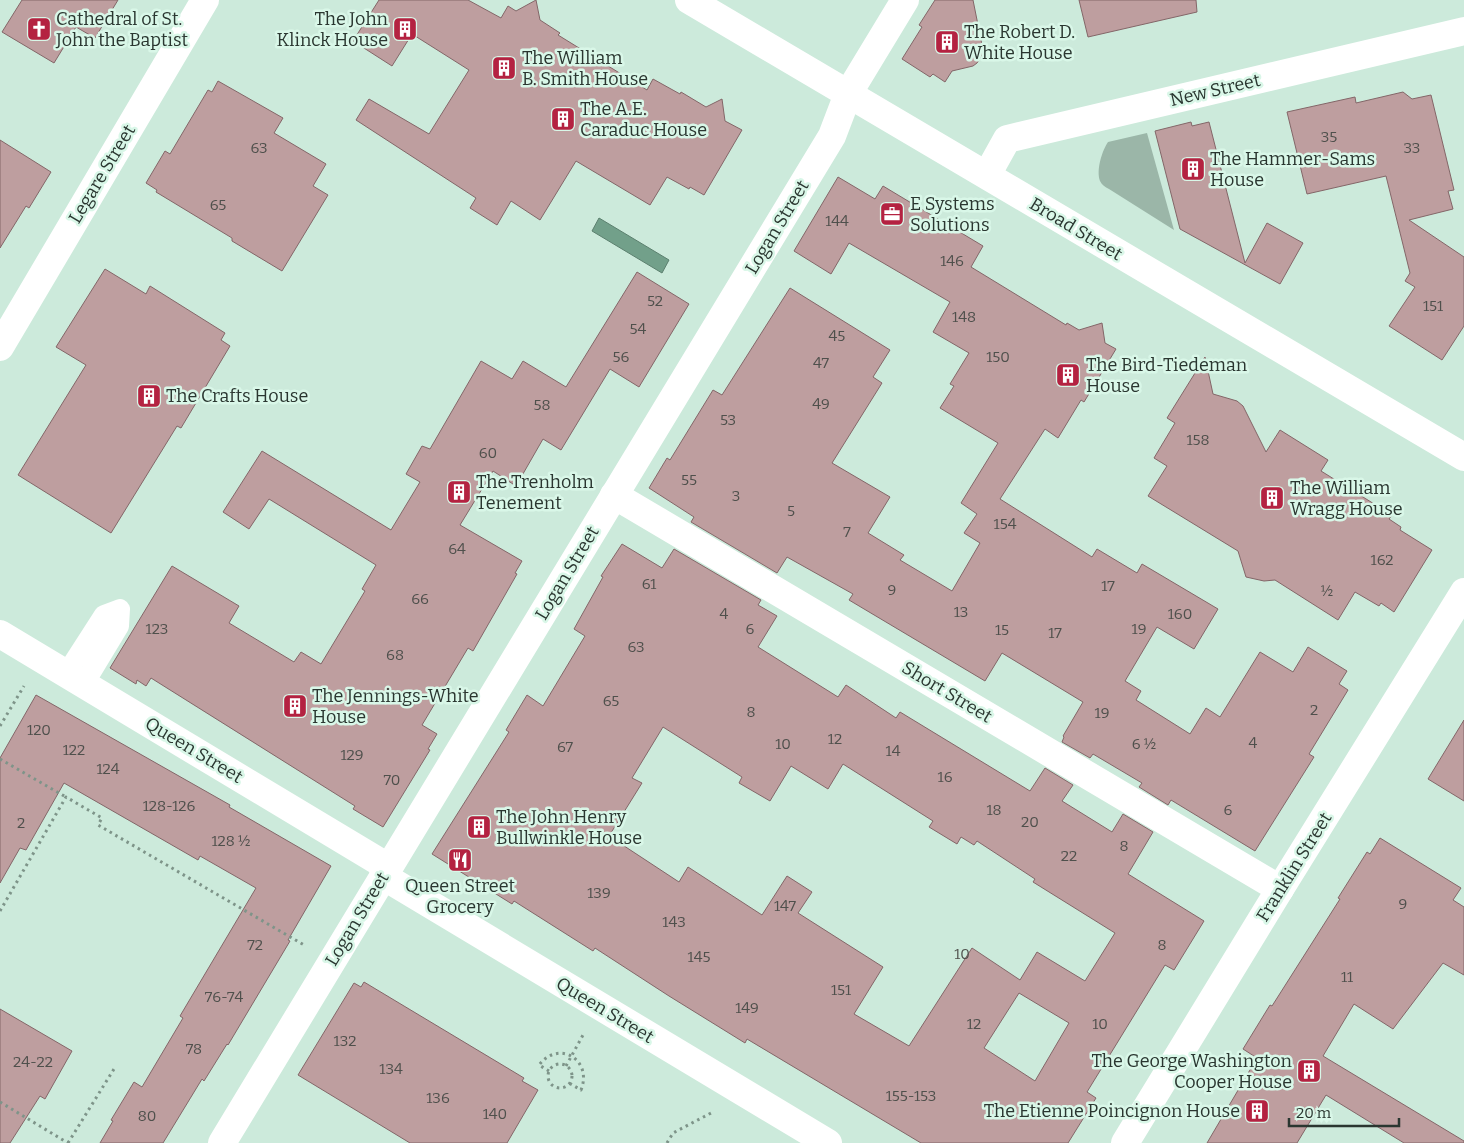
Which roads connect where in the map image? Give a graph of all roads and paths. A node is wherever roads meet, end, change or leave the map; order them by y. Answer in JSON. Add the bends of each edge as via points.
{"nodes":[{"id":1,"x":205,"y":0,"type":"edge"},
{"id":2,"x":689,"y":0,"type":"edge"},
{"id":3,"x":905,"y":0,"type":"edge"},
{"id":4,"x":1464,"y":31,"type":"edge"},
{"id":5,"x":848,"y":94,"type":"junction"},
{"id":6,"x":987,"y":175,"type":"junction"},
{"id":7,"x":1,"y":345,"type":"edge"},
{"id":8,"x":1464,"y":457,"type":"edge"},
{"id":9,"x":614,"y":495,"type":"junction"},
{"id":10,"x":1464,"y":592,"type":"edge"},
{"id":11,"x":0,"y":634,"type":"edge"},
{"id":12,"x":28,"y":679,"type":"dead end"},
{"id":13,"x":0,"y":726,"type":"edge"},
{"id":14,"x":0,"y":759,"type":"edge"},
{"id":15,"x":66,"y":797,"type":"junction"},
{"id":16,"x":386,"y":872,"type":"junction"},
{"id":17,"x":1280,"y":889,"type":"junction"},
{"id":18,"x":0,"y":911,"type":"edge"},
{"id":19,"x":305,"y":946,"type":"dead end"},
{"id":20,"x":583,"y":1034,"type":"dead end"},
{"id":21,"x":571,"y":1055,"type":"junction"},
{"id":22,"x":566,"y":1066,"type":"junction"},
{"id":23,"x":114,"y":1069,"type":"dead end"},
{"id":24,"x":550,"y":1071,"type":"junction"},
{"id":25,"x":569,"y":1083,"type":"junction"},
{"id":26,"x":0,"y":1102,"type":"edge"},
{"id":27,"x":714,"y":1111,"type":"dead end"},
{"id":28,"x":68,"y":1143,"type":"edge"},
{"id":29,"x":222,"y":1143,"type":"edge"},
{"id":30,"x":667,"y":1143,"type":"edge"},
{"id":31,"x":828,"y":1143,"type":"edge"},
{"id":32,"x":1125,"y":1143,"type":"edge"}],
"edges":[{"from":1,"to":7,"type":"street","name":"Legare Street"},
{"from":2,"to":5,"type":"street","name":"Broad Street"},
{"from":3,"to":5,"type":"street","name":"Logan Street"},
{"from":4,"to":6,"type":"street","name":"New Street","via":[[1007,139]]},
{"from":5,"to":6,"type":"street","name":"Broad Street"},
{"from":5,"to":9,"type":"street","name":"Logan Street","via":[[832,136]]},
{"from":6,"to":8,"type":"street","name":"Broad Street"},
{"from":9,"to":16,"type":"street","name":"Logan Street"},
{"from":9,"to":17,"type":"street","name":"Short Street"},
{"from":10,"to":17,"type":"street","name":"Franklin Street"},
{"from":11,"to":16,"type":"street","name":"Queen Street"},
{"from":12,"to":13,"type":"path"},
{"from":14,"to":15,"type":"path"},
{"from":15,"to":18,"type":"path"},
{"from":15,"to":19,"type":"path","via":[[102,818],[98,825]]},
{"from":16,"to":29,"type":"street","name":"Logan Street"},
{"from":16,"to":31,"type":"street","name":"Queen Street"},
{"from":17,"to":32,"type":"street","name":"Franklin Street"},
{"from":20,"to":21,"type":"path"},
{"from":21,"to":22,"type":"path"},
{"from":21,"to":24,"type":"path","via":[[557,1053],[543,1059],[539,1065]]},
{"from":21,"to":25,"type":"path","via":[[582,1067],[584,1082],[581,1090]]},
{"from":22,"to":24,"type":"path","via":[[558,1064]]},
{"from":22,"to":25,"type":"path","via":[[572,1074]]},
{"from":23,"to":28,"type":"path"},
{"from":24,"to":25,"type":"path","via":[[549,1080],[554,1086],[564,1087]]},
{"from":26,"to":28,"type":"path"},
{"from":27,"to":30,"type":"path","via":[[673,1133]]}]}
